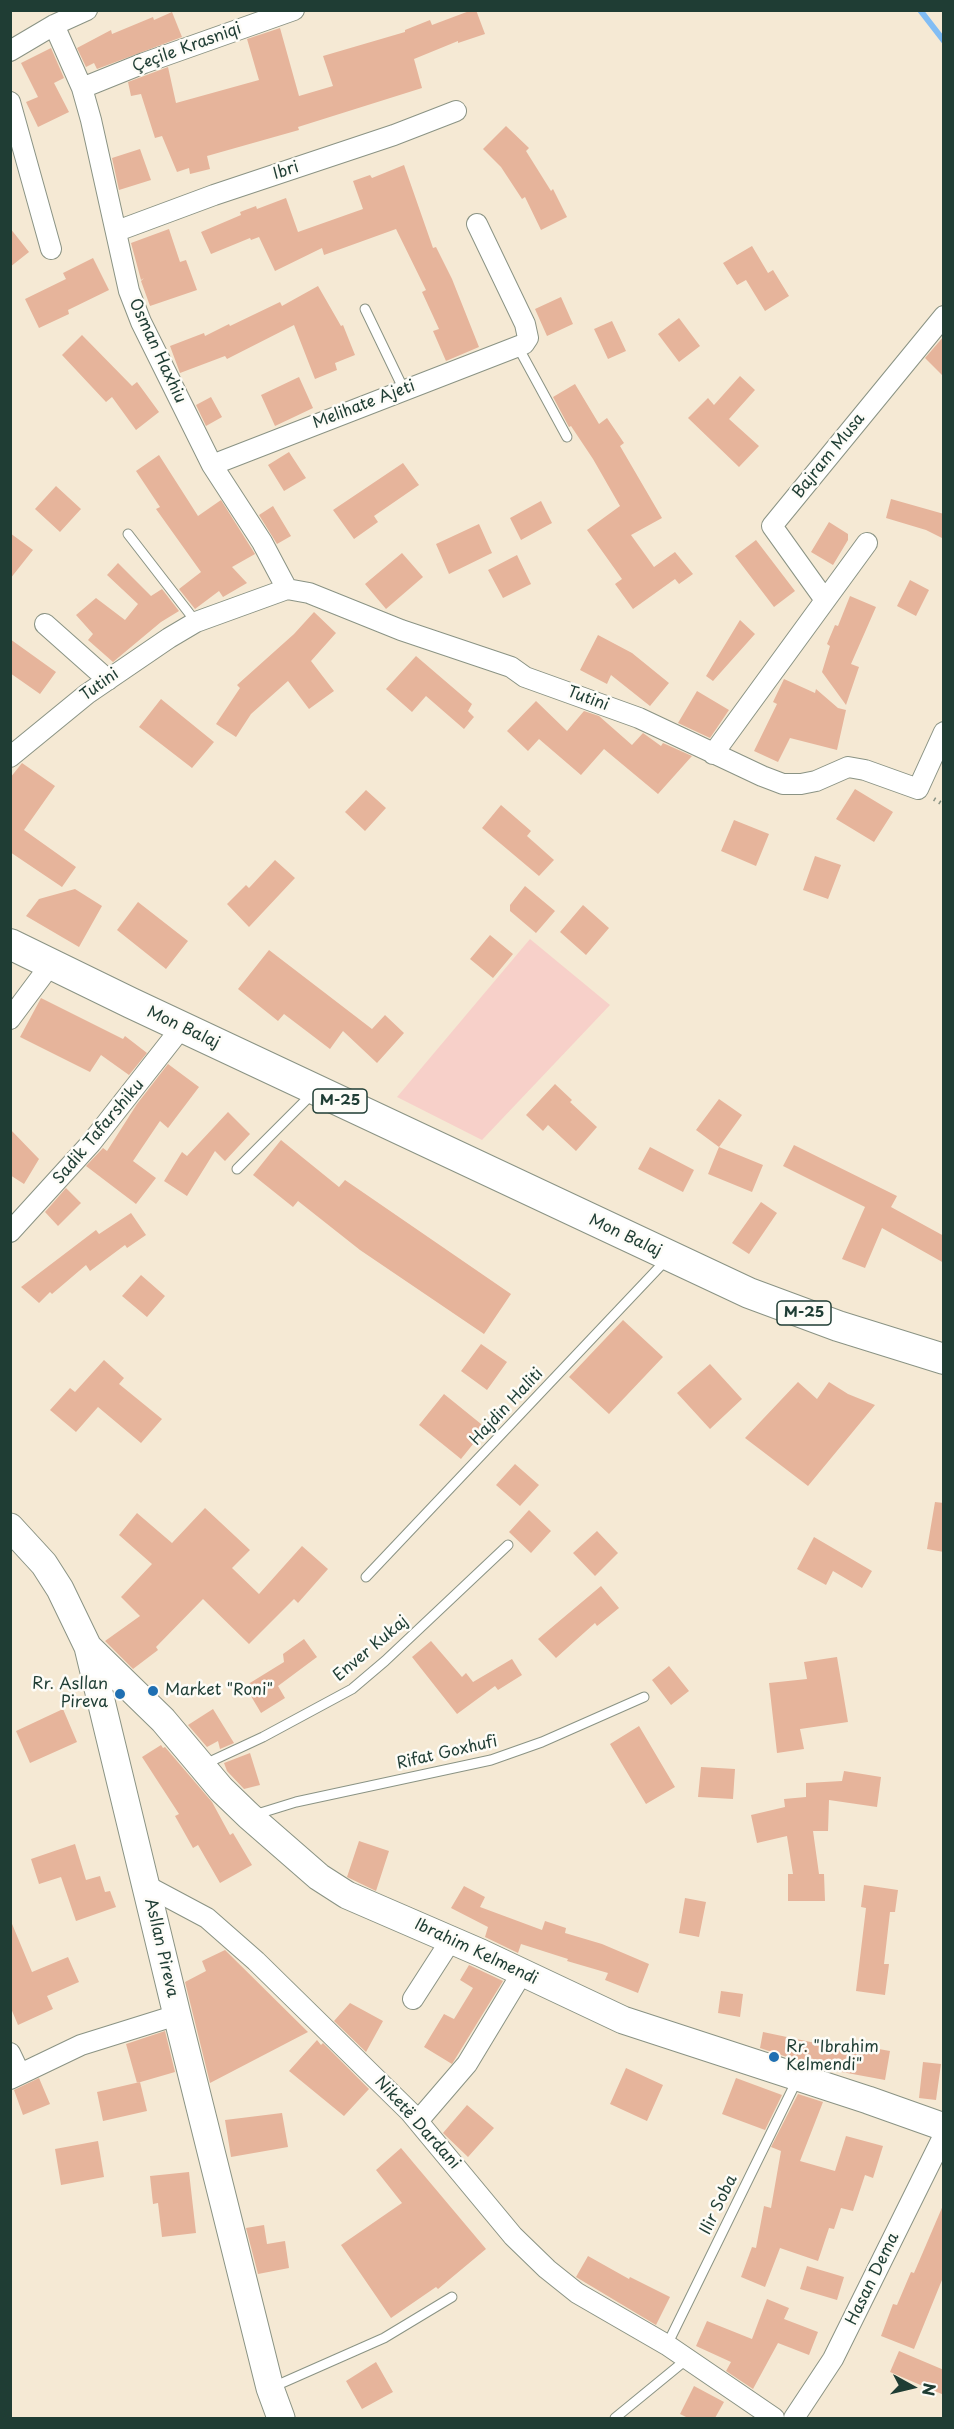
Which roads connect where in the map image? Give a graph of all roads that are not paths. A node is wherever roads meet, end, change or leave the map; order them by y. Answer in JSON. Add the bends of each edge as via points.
{"nodes":[{"id":1,"x":87,"y":10,"type":"edge"},
{"id":2,"x":294,"y":10,"type":"edge"},
{"id":3,"x":54,"y":25,"type":"junction"},
{"id":4,"x":10,"y":51,"type":"edge"},
{"id":5,"x":82,"y":88,"type":"junction"},
{"id":6,"x":10,"y":102,"type":"edge"},
{"id":7,"x":456,"y":111,"type":"dead end"},
{"id":8,"x":477,"y":224,"type":"dead end"},
{"id":9,"x":117,"y":231,"type":"junction"},
{"id":10,"x":51,"y":249,"type":"dead end"},
{"id":11,"x":365,"y":309,"type":"dead end"},
{"id":12,"x":944,"y":316,"type":"edge"},
{"id":13,"x":518,"y":347,"type":"junction"},
{"id":14,"x":404,"y":390,"type":"junction"},
{"id":15,"x":567,"y":437,"type":"dead end"},
{"id":16,"x":212,"y":465,"type":"junction"},
{"id":17,"x":128,"y":534,"type":"dead end"},
{"id":18,"x":867,"y":543,"type":"dead end"},
{"id":19,"x":286,"y":589,"type":"junction"},
{"id":20,"x":825,"y":600,"type":"junction"},
{"id":21,"x":196,"y":622,"type":"junction"},
{"id":22,"x":45,"y":624,"type":"dead end"},
{"id":23,"x":108,"y":680,"type":"junction"},
{"id":24,"x":944,"y":732,"type":"edge"},
{"id":25,"x":713,"y":754,"type":"junction"},
{"id":26,"x":10,"y":757,"type":"edge"},
{"id":27,"x":10,"y":944,"type":"edge"},
{"id":28,"x":51,"y":964,"type":"junction"},
{"id":29,"x":10,"y":1019,"type":"edge"},
{"id":30,"x":183,"y":1027,"type":"junction"},
{"id":31,"x":316,"y":1090,"type":"junction"},
{"id":32,"x":237,"y":1169,"type":"dead end"},
{"id":33,"x":10,"y":1232,"type":"edge"},
{"id":34,"x":669,"y":1257,"type":"junction"},
{"id":35,"x":944,"y":1359,"type":"edge"},
{"id":36,"x":10,"y":1527,"type":"edge"},
{"id":37,"x":507,"y":1545,"type":"dead end"},
{"id":38,"x":366,"y":1577,"type":"dead end"},
{"id":39,"x":88,"y":1647,"type":"junction"},
{"id":40,"x":644,"y":1697,"type":"dead end"},
{"id":41,"x":202,"y":1765,"type":"junction"},
{"id":42,"x":249,"y":1816,"type":"junction"},
{"id":43,"x":147,"y":1886,"type":"junction"},
{"id":44,"x":451,"y":1940,"type":"junction"},
{"id":45,"x":522,"y":1973,"type":"junction"},
{"id":46,"x":413,"y":1999,"type":"dead end"},
{"id":47,"x":177,"y":2015,"type":"junction"},
{"id":48,"x":10,"y":2053,"type":"edge"},
{"id":49,"x":15,"y":2077,"type":"edge"},
{"id":50,"x":798,"y":2078,"type":"junction"},
{"id":51,"x":418,"y":2121,"type":"junction"},
{"id":52,"x":944,"y":2127,"type":"edge"},
{"id":53,"x":944,"y":2135,"type":"edge"},
{"id":54,"x":452,"y":2297,"type":"dead end"},
{"id":55,"x":667,"y":2345,"type":"junction"},
{"id":56,"x":687,"y":2359,"type":"junction"},
{"id":57,"x":270,"y":2388,"type":"junction"},
{"id":58,"x":281,"y":2418,"type":"edge"},
{"id":59,"x":615,"y":2418,"type":"edge"},
{"id":60,"x":774,"y":2418,"type":"edge"},
{"id":61,"x":794,"y":2418,"type":"edge"}],
"edges":[{"from":1,"to":3,"type":"street"},
{"from":2,"to":5,"type":"street","name":"Çeçile Krasniqi"},
{"from":3,"to":4,"type":"street"},
{"from":3,"to":5,"type":"street","name":"Osman Haxhiu"},
{"from":5,"to":9,"type":"street","name":"Osman Haxhiu"},
{"from":6,"to":10,"type":"street"},
{"from":7,"to":9,"type":"street","name":"Ibri"},
{"from":8,"to":13,"type":"street","via":[[525,324],[528,338]]},
{"from":9,"to":16,"type":"street","name":"Osman Haxhiu","via":[[129,291],[141,322]]},
{"from":11,"to":14,"type":"lane"},
{"from":12,"to":20,"type":"street","name":"Bajram Musa","via":[[772,526]]},
{"from":13,"to":14,"type":"street","name":"Melihate Ajeti"},
{"from":13,"to":15,"type":"lane"},
{"from":14,"to":16,"type":"street","name":"Melihate Ajeti"},
{"from":16,"to":19,"type":"street","name":"Osman Haxhiu","via":[[262,542]]},
{"from":17,"to":21,"type":"lane"},
{"from":18,"to":20,"type":"street"},
{"from":19,"to":21,"type":"street","name":"Tutini"},
{"from":19,"to":25,"type":"street","name":"Tutini","via":[[309,592],[401,630],[511,668],[525,677],[639,718]]},
{"from":20,"to":25,"type":"street"},
{"from":21,"to":23,"type":"street","name":"Tutini"},
{"from":22,"to":23,"type":"street"},
{"from":23,"to":26,"type":"street","name":"Tutini"},
{"from":24,"to":25,"type":"street","name":"Tutini","via":[[918,789],[848,767],[816,781],[783,784]]},
{"from":27,"to":28,"type":"main road","name":"Mon Balaj","number":"M-25"},
{"from":28,"to":29,"type":"street"},
{"from":28,"to":30,"type":"main road","name":"Mon Balaj","number":"M-25"},
{"from":30,"to":31,"type":"main road","name":"Mon Balaj","number":"M-25"},
{"from":30,"to":33,"type":"street","name":"Sadik Tafarshiku","via":[[113,1116]]},
{"from":31,"to":32,"type":"lane"},
{"from":31,"to":34,"type":"main road","name":"Mon Balaj","number":"M-25"},
{"from":34,"to":35,"type":"main road","name":"Mon Balaj","number":"M-25","via":[[749,1293]]},
{"from":34,"to":38,"type":"lane","name":"Hajdin Haliti"},
{"from":36,"to":39,"type":"street","name":"Asllan Pireva","via":[[27,1542],[55,1581]]},
{"from":37,"to":41,"type":"lane","name":"Enver Kukaj","via":[[352,1689]]},
{"from":39,"to":41,"type":"street","name":"Ibrahim Kelmendi","via":[[163,1720]]},
{"from":39,"to":43,"type":"street","name":"Asllan Pireva"},
{"from":40,"to":42,"type":"lane","name":"Rifat Goxhufi","via":[[491,1760],[296,1802]]},
{"from":41,"to":42,"type":"street","name":"Ibrahim Kelmendi"},
{"from":42,"to":44,"type":"street","name":"Ibrahim Kelmendi","via":[[347,1895]]},
{"from":43,"to":47,"type":"street","name":"Asllan Pireva"},
{"from":43,"to":51,"type":"street","name":"Niketë Dardani","via":[[207,1918],[229,1936]]},
{"from":44,"to":45,"type":"street","name":"Ibrahim Kelmendi"},
{"from":44,"to":46,"type":"street"},
{"from":45,"to":50,"type":"street","name":"Ibrahim Kelmendi","via":[[623,2020]]},
{"from":45,"to":51,"type":"street","via":[[467,2064]]},
{"from":47,"to":49,"type":"street","via":[[81,2045]]},
{"from":47,"to":57,"type":"street","name":"Asllan Pireva"},
{"from":48,"to":49,"type":"street"},
{"from":50,"to":52,"type":"street","name":"Ibrahim Kelmendi"},
{"from":50,"to":55,"type":"lane","name":"Ilir Soba"},
{"from":51,"to":55,"type":"street","name":"Niketë Dardani","via":[[513,2236],[547,2269],[577,2293]]},
{"from":53,"to":61,"type":"street","name":"Hasan Dema","via":[[832,2359]]},
{"from":54,"to":57,"type":"lane","via":[[384,2338]]},
{"from":55,"to":56,"type":"street","name":"Niketë Dardani"},
{"from":56,"to":59,"type":"lane"},
{"from":56,"to":60,"type":"street","name":"Niketë Dardani"},
{"from":57,"to":58,"type":"street","name":"Asllan Pireva"}]}
